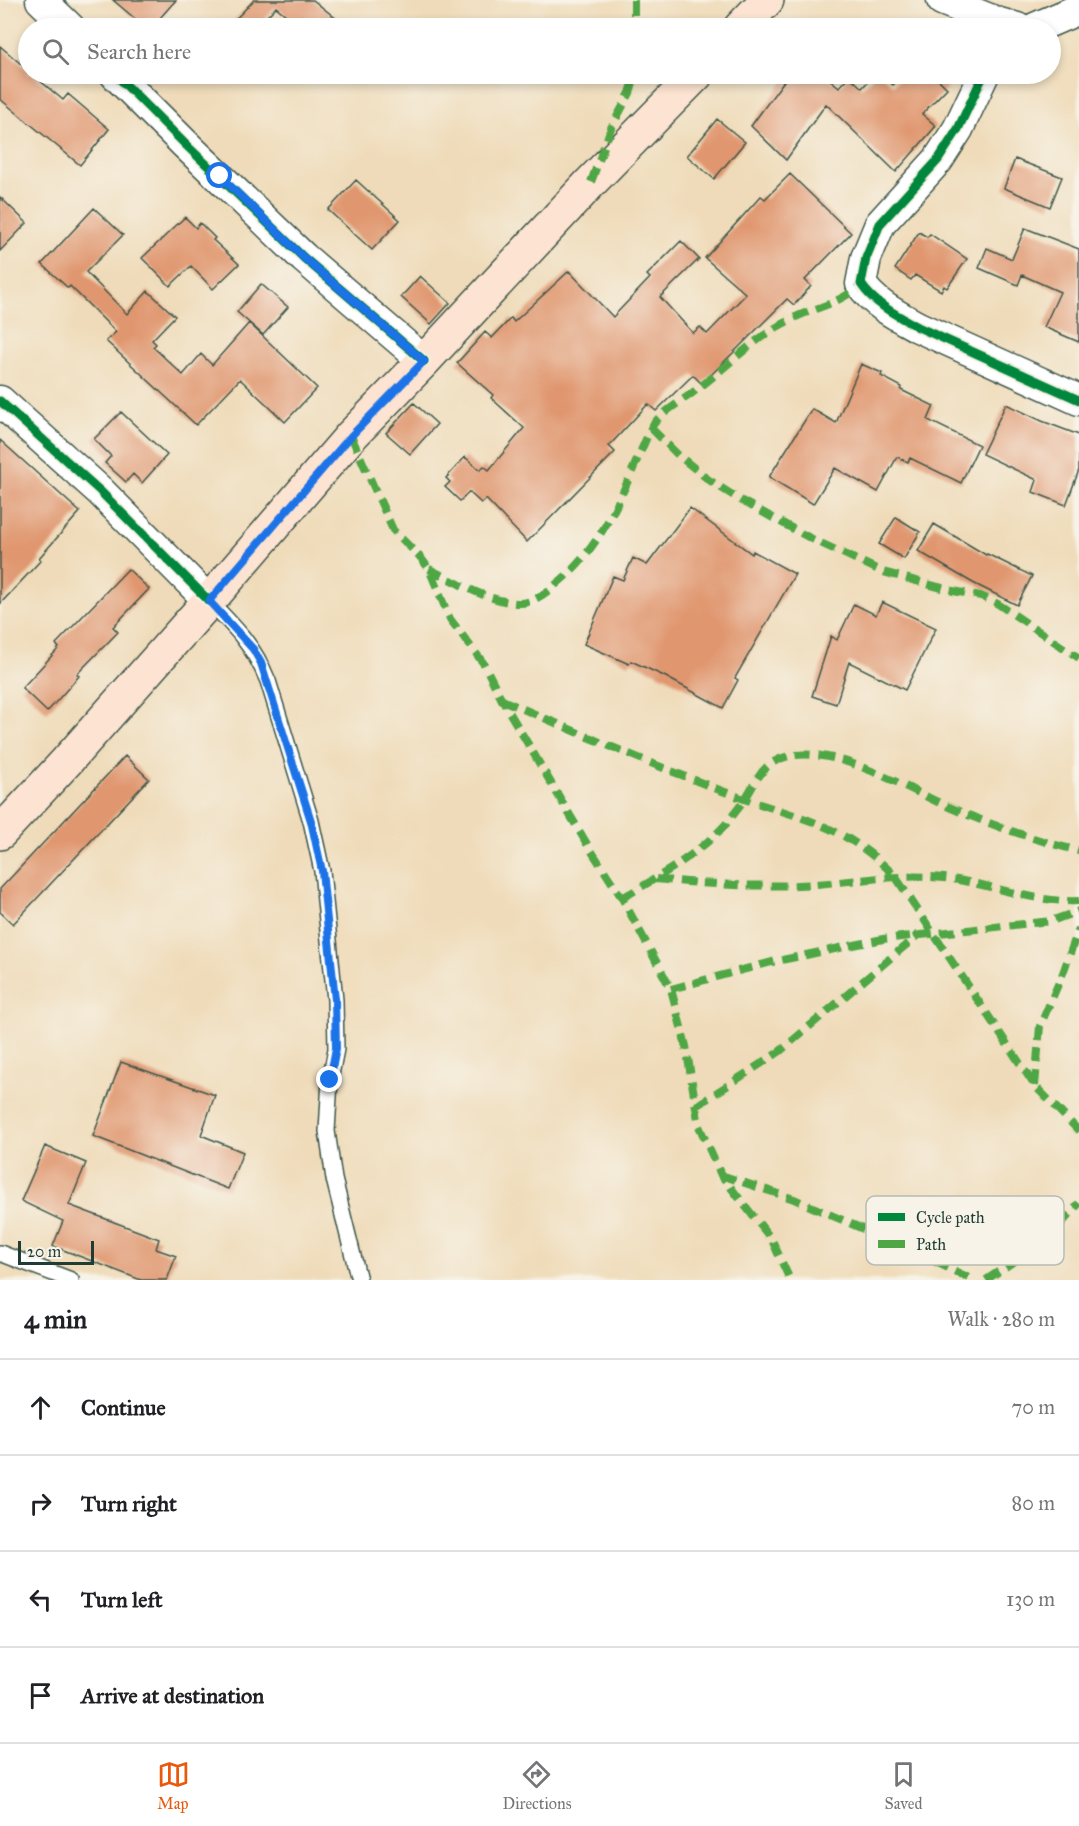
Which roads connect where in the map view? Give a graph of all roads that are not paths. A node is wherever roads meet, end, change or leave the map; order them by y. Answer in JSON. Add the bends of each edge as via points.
{"nodes":[{"id":1,"x":41,"y":0,"type":"edge"},
{"id":2,"x":767,"y":0,"type":"edge"},
{"id":3,"x":1079,"y":9,"type":"edge"},
{"id":4,"x":964,"y":13,"type":"edge"},
{"id":5,"x":60,"y":18,"type":"edge"},
{"id":6,"x":750,"y":18,"type":"edge"},
{"id":7,"x":982,"y":18,"type":"edge"},
{"id":8,"x":1058,"y":18,"type":"edge"},
{"id":9,"x":125,"y":84,"type":"edge"},
{"id":10,"x":687,"y":84,"type":"edge"},
{"id":11,"x":979,"y":84,"type":"edge"},
{"id":12,"x":424,"y":361,"type":"junction"},
{"id":13,"x":1079,"y":400,"type":"edge"},
{"id":14,"x":0,"y":401,"type":"edge"},
{"id":15,"x":209,"y":601,"type":"junction"},
{"id":16,"x":0,"y":834,"type":"edge"},
{"id":17,"x":0,"y":1253,"type":"edge"},
{"id":18,"x":71,"y":1280,"type":"edge"},
{"id":19,"x":359,"y":1280,"type":"edge"}],
"edges":[{"from":1,"to":5,"type":"street"},
{"from":2,"to":6,"type":"main road"},
{"from":3,"to":8,"type":"street"},
{"from":4,"to":7,"type":"street"},
{"from":9,"to":12,"type":"street","via":[[304,258]]},
{"from":10,"to":12,"type":"main road"},
{"from":11,"to":13,"type":"street","via":[[938,160],[880,224],[866,258],[861,284],[867,294],[918,327]]},
{"from":12,"to":15,"type":"main road","via":[[351,436]]},
{"from":14,"to":15,"type":"street","via":[[100,491]]},
{"from":15,"to":16,"type":"main road"},
{"from":15,"to":19,"type":"lane","via":[[261,663],[322,871],[336,1048],[327,1131],[334,1179]]},
{"from":17,"to":18,"type":"lane"}]}
